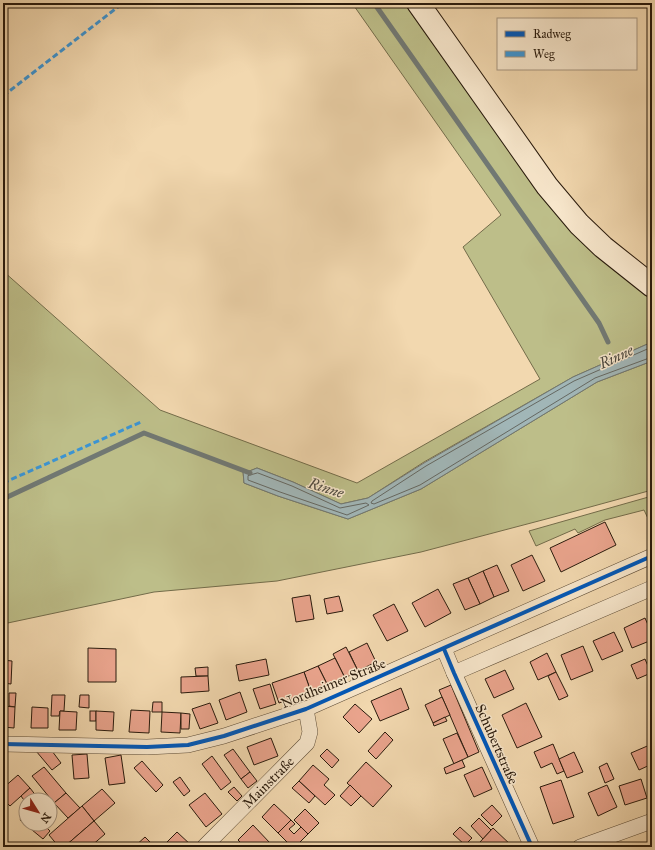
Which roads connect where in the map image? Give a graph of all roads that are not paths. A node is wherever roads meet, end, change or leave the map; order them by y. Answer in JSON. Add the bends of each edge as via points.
{"nodes":[{"id":1,"x":418,"y":3,"type":"edge"},
{"id":2,"x":652,"y":286,"type":"edge"},
{"id":3,"x":652,"y":556,"type":"edge"},
{"id":4,"x":652,"y":588,"type":"edge"},
{"id":5,"x":444,"y":649,"type":"junction"},
{"id":6,"x":454,"y":673,"type":"junction"},
{"id":7,"x":306,"y":709,"type":"junction"},
{"id":8,"x":3,"y":744,"type":"edge"},
{"id":9,"x":652,"y":821,"type":"edge"},
{"id":10,"x":204,"y":847,"type":"edge"},
{"id":11,"x":532,"y":847,"type":"edge"},
{"id":12,"x":580,"y":847,"type":"edge"}],
"edges":[{"from":1,"to":2,"type":"main road","via":[[547,186],[579,224],[603,247]]},
{"from":3,"to":5,"type":"street","name":"Nordheimer Straße"},
{"from":4,"to":6,"type":"street"},
{"from":5,"to":6,"type":"street","name":"Schubertstraße"},
{"from":5,"to":7,"type":"street","name":"Nordheimer Straße"},
{"from":6,"to":11,"type":"street","name":"Schubertstraße"},
{"from":7,"to":8,"type":"street","name":"Nordheimer Straße","via":[[188,745],[148,747]]},
{"from":7,"to":10,"type":"street","name":"Mainstraße","via":[[310,732],[306,743]]},
{"from":9,"to":12,"type":"street"}]}
